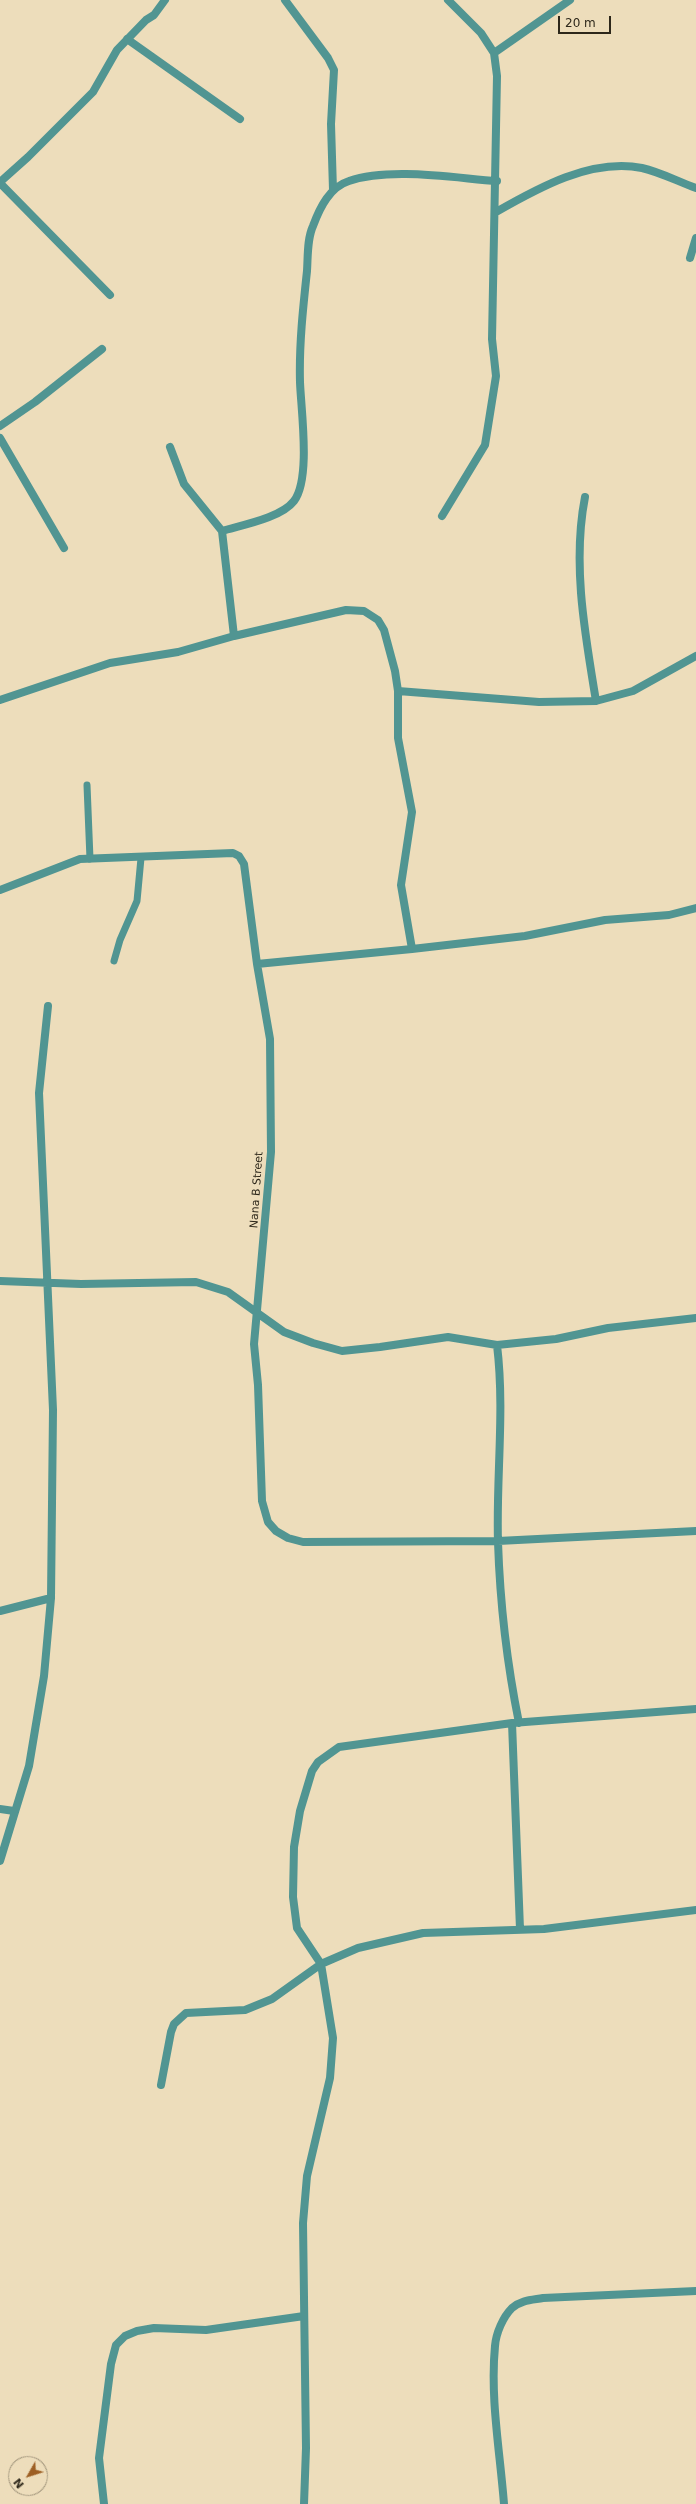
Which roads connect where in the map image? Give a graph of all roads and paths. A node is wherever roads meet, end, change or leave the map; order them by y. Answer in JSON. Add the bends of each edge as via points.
{"nodes":[{"id":1,"x":165,"y":0,"type":"edge"},
{"id":2,"x":285,"y":0,"type":"edge"},
{"id":3,"x":448,"y":0,"type":"edge"},
{"id":4,"x":570,"y":0,"type":"edge"},
{"id":5,"x":127,"y":39,"type":"junction"},
{"id":6,"x":494,"y":53,"type":"junction"},
{"id":7,"x":240,"y":119,"type":"dead end"},
{"id":8,"x":497,"y":181,"type":"junction"},
{"id":9,"x":0,"y":182,"type":"edge"},
{"id":10,"x":696,"y":188,"type":"edge"},
{"id":11,"x":333,"y":190,"type":"junction"},
{"id":12,"x":496,"y":212,"type":"junction"},
{"id":13,"x":696,"y":238,"type":"edge"},
{"id":14,"x":690,"y":258,"type":"dead end"},
{"id":15,"x":110,"y":295,"type":"dead end"},
{"id":16,"x":102,"y":349,"type":"dead end"},
{"id":17,"x":0,"y":426,"type":"edge"},
{"id":18,"x":0,"y":438,"type":"edge"},
{"id":19,"x":170,"y":447,"type":"dead end"},
{"id":20,"x":585,"y":497,"type":"dead end"},
{"id":21,"x":442,"y":516,"type":"dead end"},
{"id":22,"x":222,"y":532,"type":"junction"},
{"id":23,"x":64,"y":548,"type":"dead end"},
{"id":24,"x":234,"y":636,"type":"junction"},
{"id":25,"x":696,"y":656,"type":"edge"},
{"id":26,"x":398,"y":691,"type":"junction"},
{"id":27,"x":0,"y":700,"type":"edge"},
{"id":28,"x":596,"y":701,"type":"junction"},
{"id":29,"x":87,"y":785,"type":"dead end"},
{"id":30,"x":141,"y":858,"type":"junction"},
{"id":31,"x":90,"y":859,"type":"junction"},
{"id":32,"x":0,"y":890,"type":"edge"},
{"id":33,"x":696,"y":908,"type":"edge"},
{"id":34,"x":412,"y":950,"type":"junction"},
{"id":35,"x":114,"y":961,"type":"dead end"},
{"id":36,"x":257,"y":964,"type":"junction"},
{"id":37,"x":48,"y":1006,"type":"dead end"},
{"id":38,"x":0,"y":1281,"type":"edge"},
{"id":39,"x":48,"y":1283,"type":"junction"},
{"id":40,"x":258,"y":1315,"type":"junction"},
{"id":41,"x":696,"y":1318,"type":"edge"},
{"id":42,"x":496,"y":1345,"type":"junction"},
{"id":43,"x":696,"y":1531,"type":"edge"},
{"id":44,"x":498,"y":1541,"type":"junction"},
{"id":45,"x":51,"y":1598,"type":"junction"},
{"id":46,"x":0,"y":1611,"type":"edge"},
{"id":47,"x":696,"y":1709,"type":"edge"},
{"id":48,"x":515,"y":1723,"type":"junction"},
{"id":49,"x":0,"y":1809,"type":"edge"},
{"id":50,"x":14,"y":1811,"type":"junction"},
{"id":51,"x":0,"y":1861,"type":"edge"},
{"id":52,"x":696,"y":1910,"type":"edge"},
{"id":53,"x":520,"y":1929,"type":"junction"},
{"id":54,"x":321,"y":1964,"type":"junction"},
{"id":55,"x":161,"y":2086,"type":"dead end"},
{"id":56,"x":696,"y":2291,"type":"edge"},
{"id":57,"x":304,"y":2316,"type":"junction"},
{"id":58,"x":104,"y":2504,"type":"edge"},
{"id":59,"x":304,"y":2504,"type":"edge"},
{"id":60,"x":504,"y":2504,"type":"edge"}],
"edges":[{"from":1,"to":5,"type":"street","via":[[154,15]]},
{"from":2,"to":11,"type":"street","via":[[334,70],[331,124]]},
{"from":3,"to":6,"type":"street","via":[[481,33]]},
{"from":4,"to":6,"type":"street"},
{"from":5,"to":7,"type":"street"},
{"from":5,"to":9,"type":"street","via":[[93,92],[28,158]]},
{"from":6,"to":8,"type":"street","via":[[498,107]]},
{"from":8,"to":11,"type":"street","via":[[388,174],[349,181]]},
{"from":8,"to":12,"type":"street"},
{"from":9,"to":15,"type":"street"},
{"from":10,"to":12,"type":"street","via":[[642,168],[610,166],[573,175],[528,194]]},
{"from":11,"to":22,"type":"street","via":[[321,209],[310,236],[301,337],[300,381],[304,442],[301,484],[294,501],[279,513]]},
{"from":12,"to":21,"type":"street","via":[[492,339],[496,376],[490,418],[485,445]]},
{"from":13,"to":14,"type":"street"},
{"from":16,"to":17,"type":"street","via":[[36,402]]},
{"from":18,"to":23,"type":"street"},
{"from":19,"to":22,"type":"street","via":[[184,484]]},
{"from":20,"to":28,"type":"street","via":[[580,525],[580,590]]},
{"from":22,"to":24,"type":"street"},
{"from":24,"to":26,"type":"street","via":[[346,610],[364,611],[378,620],[384,630]]},
{"from":24,"to":27,"type":"street","via":[[178,652],[110,663]]},
{"from":25,"to":28,"type":"street","via":[[633,691]]},
{"from":26,"to":28,"type":"street","via":[[539,702]]},
{"from":26,"to":34,"type":"street","via":[[398,738],[412,812],[401,885]]},
{"from":29,"to":31,"type":"lane"},
{"from":30,"to":31,"type":"street"},
{"from":30,"to":35,"type":"lane","via":[[137,901]]},
{"from":30,"to":36,"type":"street","name":"Nana B Street","via":[[233,853],[239,856],[244,864]]},
{"from":31,"to":32,"type":"street","via":[[80,859]]},
{"from":33,"to":34,"type":"street","via":[[669,914],[605,920],[525,936]]},
{"from":34,"to":36,"type":"street"},
{"from":36,"to":40,"type":"street","name":"Nana B Street","via":[[270,1039],[271,1145]]},
{"from":37,"to":39,"type":"street","via":[[39,1093]]},
{"from":38,"to":39,"type":"street"},
{"from":39,"to":40,"type":"street","via":[[196,1282],[228,1292]]},
{"from":39,"to":45,"type":"street","via":[[53,1410]]},
{"from":40,"to":42,"type":"street","via":[[284,1332],[313,1344],[342,1350],[448,1337]]},
{"from":40,"to":44,"type":"street","name":"Nana B Street","via":[[254,1344],[262,1501],[268,1522],[276,1530],[288,1538],[303,1542]]},
{"from":41,"to":42,"type":"street","via":[[608,1328],[556,1339]]},
{"from":42,"to":44,"type":"street","via":[[500,1399]]},
{"from":43,"to":44,"type":"street"},
{"from":44,"to":48,"type":"street"},
{"from":45,"to":46,"type":"street"},
{"from":45,"to":50,"type":"street","via":[[44,1676],[29,1766]]},
{"from":47,"to":48,"type":"street"},
{"from":48,"to":53,"type":"street"},
{"from":48,"to":54,"type":"street","via":[[339,1746],[318,1762],[312,1771],[300,1811],[294,1847],[293,1897],[297,1928]]},
{"from":49,"to":50,"type":"street"},
{"from":50,"to":51,"type":"street"},
{"from":52,"to":53,"type":"street","via":[[544,1929]]},
{"from":53,"to":54,"type":"street","via":[[423,1933],[358,1948]]},
{"from":54,"to":55,"type":"street","via":[[272,1999],[245,2010],[186,2013],[179,2018],[171,2032]]},
{"from":54,"to":57,"type":"street","via":[[332,2038],[330,2078],[307,2176],[302,2223]]},
{"from":56,"to":60,"type":"street","via":[[543,2298],[524,2300],[512,2308],[501,2324],[495,2345],[494,2382]]},
{"from":57,"to":58,"type":"street","via":[[206,2330],[154,2328],[125,2336],[116,2345],[99,2458]]},
{"from":57,"to":59,"type":"street"}]}
